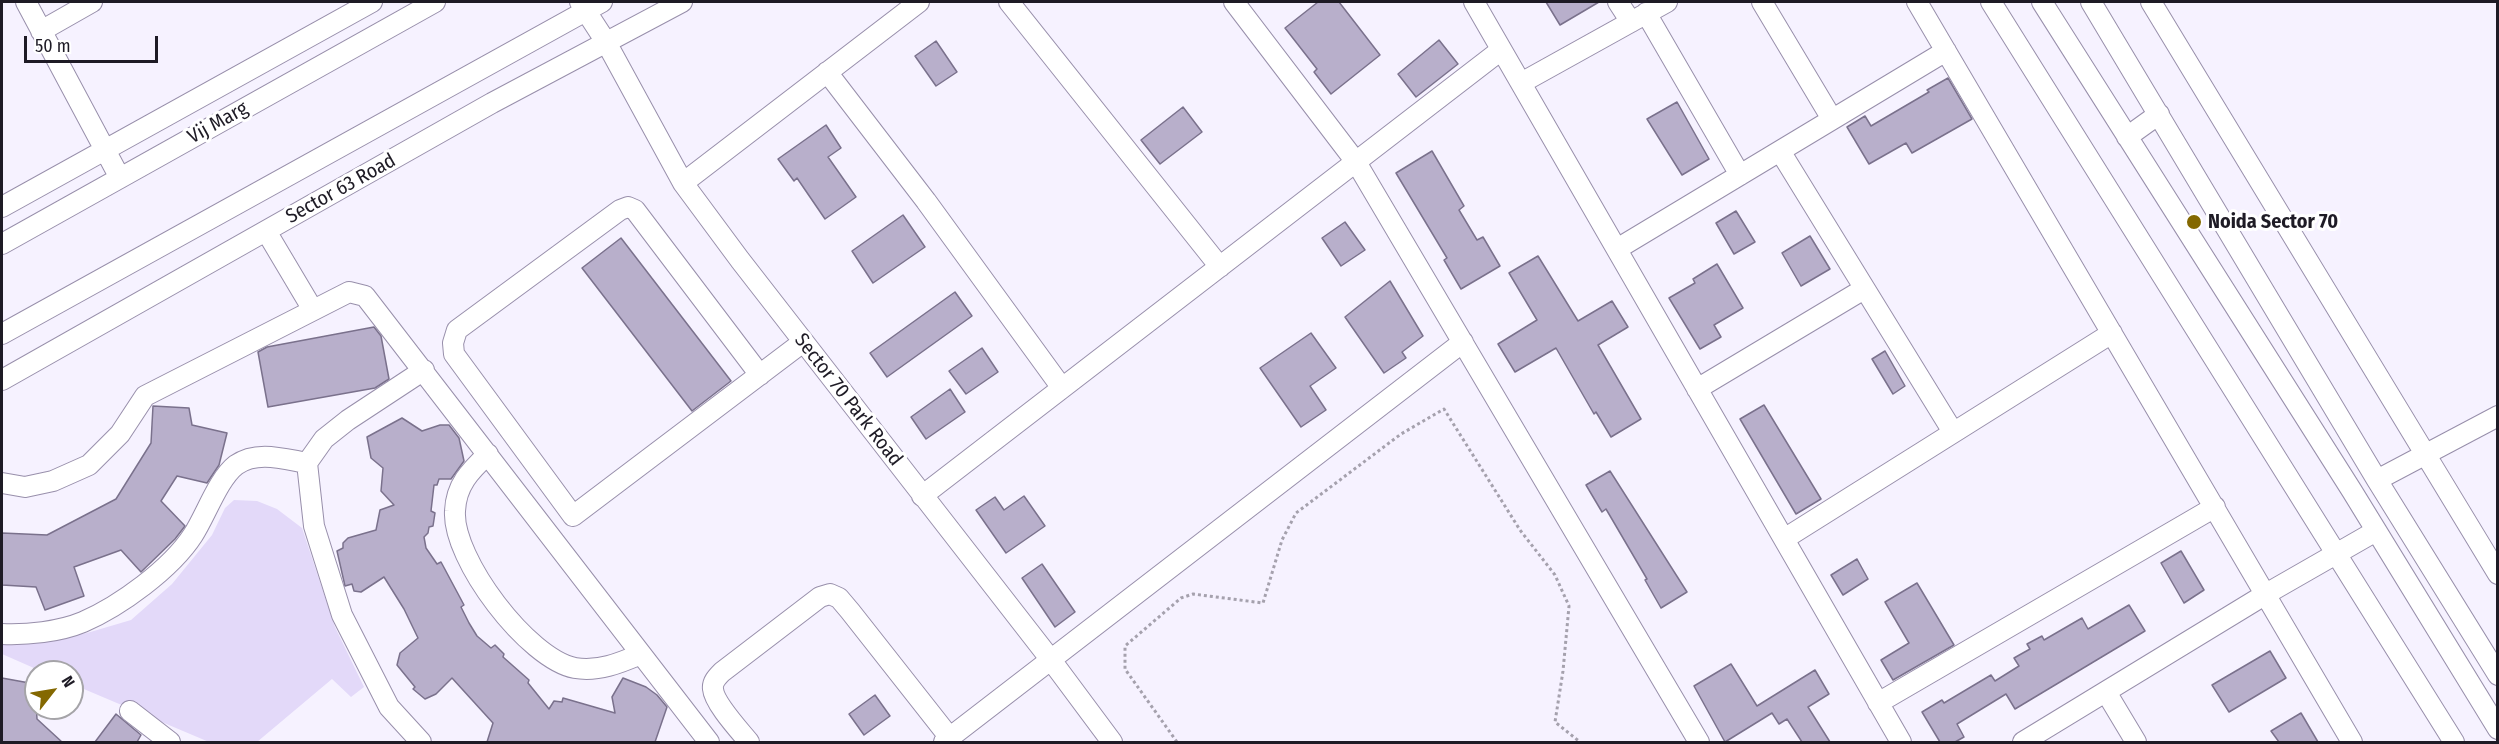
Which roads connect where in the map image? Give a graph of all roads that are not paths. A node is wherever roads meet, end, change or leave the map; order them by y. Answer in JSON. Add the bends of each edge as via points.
{"nodes":[{"id":1,"x":26,"y":2,"type":"edge"},
{"id":2,"x":92,"y":2,"type":"edge"},
{"id":3,"x":372,"y":2,"type":"edge"},
{"id":4,"x":435,"y":2,"type":"edge"},
{"id":5,"x":682,"y":2,"type":"edge"},
{"id":6,"x":919,"y":2,"type":"edge"},
{"id":7,"x":1009,"y":2,"type":"edge"},
{"id":8,"x":1234,"y":2,"type":"edge"},
{"id":9,"x":1474,"y":2,"type":"edge"},
{"id":10,"x":1618,"y":2,"type":"edge"},
{"id":11,"x":1667,"y":2,"type":"edge"},
{"id":12,"x":1762,"y":2,"type":"edge"},
{"id":13,"x":1917,"y":2,"type":"edge"},
{"id":14,"x":1991,"y":2,"type":"edge"},
{"id":15,"x":2042,"y":2,"type":"edge"},
{"id":16,"x":2091,"y":2,"type":"edge"},
{"id":17,"x":2151,"y":2,"type":"edge"},
{"id":18,"x":589,"y":4,"type":"edge"},
{"id":19,"x":1638,"y":18,"type":"junction"},
{"id":20,"x":41,"y":31,"type":"junction"},
{"id":21,"x":606,"y":42,"type":"junction"},
{"id":22,"x":1502,"y":50,"type":"junction"},
{"id":23,"x":1946,"y":51,"type":"junction"},
{"id":24,"x":827,"y":72,"type":"junction"},
{"id":25,"x":1521,"y":83,"type":"junction"},
{"id":26,"x":2159,"y":114,"type":"junction"},
{"id":27,"x":1832,"y":119,"type":"junction"},
{"id":28,"x":2127,"y":137,"type":"junction"},
{"id":29,"x":104,"y":150,"type":"junction"},
{"id":30,"x":1780,"y":151,"type":"junction"},
{"id":31,"x":1356,"y":162,"type":"junction"},
{"id":32,"x":1740,"y":175,"type":"junction"},
{"id":33,"x":120,"y":178,"type":"junction"},
{"id":34,"x":683,"y":183,"type":"junction"},
{"id":35,"x":2,"y":207,"type":"edge"},
{"id":36,"x":266,"y":231,"type":"junction"},
{"id":37,"x":2,"y":244,"type":"edge"},
{"id":38,"x":1617,"y":249,"type":"junction"},
{"id":39,"x":1220,"y":267,"type":"junction"},
{"id":40,"x":1863,"y":288,"type":"junction"},
{"id":41,"x":313,"y":310,"type":"junction"},
{"id":42,"x":2112,"y":333,"type":"junction"},
{"id":43,"x":2,"y":334,"type":"edge"},
{"id":44,"x":803,"y":342,"type":"junction"},
{"id":45,"x":1463,"y":342,"type":"junction"},
{"id":46,"x":424,"y":370,"type":"junction"},
{"id":47,"x":760,"y":375,"type":"junction"},
{"id":48,"x":2,"y":380,"type":"edge"},
{"id":49,"x":1062,"y":388,"type":"junction"},
{"id":50,"x":1697,"y":389,"type":"junction"},
{"id":51,"x":2498,"y":416,"type":"edge"},
{"id":52,"x":1953,"y":432,"type":"junction"},
{"id":53,"x":488,"y":454,"type":"junction"},
{"id":54,"x":2426,"y":456,"type":"junction"},
{"id":55,"x":307,"y":463,"type":"junction"},
{"id":56,"x":2377,"y":480,"type":"junction"},
{"id":57,"x":2,"y":483,"type":"edge"},
{"id":58,"x":922,"y":496,"type":"junction"},
{"id":59,"x":2215,"y":507,"type":"junction"},
{"id":60,"x":2376,"y":531,"type":"junction"},
{"id":61,"x":1784,"y":539,"type":"junction"},
{"id":62,"x":2336,"y":552,"type":"junction"},
{"id":63,"x":2498,"y":574,"type":"edge"},
{"id":64,"x":2266,"y":594,"type":"junction"},
{"id":65,"x":2,"y":634,"type":"edge"},
{"id":66,"x":641,"y":654,"type":"junction"},
{"id":67,"x":1051,"y":660,"type":"junction"},
{"id":68,"x":2498,"y":675,"type":"edge"},
{"id":69,"x":2106,"y":692,"type":"junction"},
{"id":70,"x":1878,"y":703,"type":"junction"},
{"id":71,"x":130,"y":711,"type":"dead end"},
{"id":72,"x":2498,"y":729,"type":"edge"},
{"id":73,"x":947,"y":740,"type":"edge"},
{"id":74,"x":170,"y":742,"type":"edge"},
{"id":75,"x":420,"y":742,"type":"edge"},
{"id":76,"x":709,"y":742,"type":"edge"},
{"id":77,"x":749,"y":742,"type":"edge"},
{"id":78,"x":1112,"y":742,"type":"edge"},
{"id":79,"x":1699,"y":742,"type":"edge"},
{"id":80,"x":1901,"y":742,"type":"edge"},
{"id":81,"x":2023,"y":742,"type":"edge"},
{"id":82,"x":2136,"y":742,"type":"edge"},
{"id":83,"x":2352,"y":742,"type":"edge"},
{"id":84,"x":2454,"y":742,"type":"edge"}],
"edges":[{"from":1,"to":20,"type":"street"},
{"from":2,"to":20,"type":"street"},
{"from":3,"to":29,"type":"street"},
{"from":4,"to":33,"type":"street","name":"Vij Marg"},
{"from":5,"to":21,"type":"street","name":"Sector 63 Road"},
{"from":6,"to":24,"type":"street"},
{"from":7,"to":39,"type":"street"},
{"from":8,"to":31,"type":"street"},
{"from":9,"to":22,"type":"street"},
{"from":10,"to":19,"type":"street"},
{"from":11,"to":19,"type":"street"},
{"from":12,"to":27,"type":"street"},
{"from":13,"to":23,"type":"street"},
{"from":14,"to":62,"type":"street"},
{"from":15,"to":28,"type":"street"},
{"from":16,"to":26,"type":"street"},
{"from":17,"to":54,"type":"street"},
{"from":18,"to":21,"type":"street","name":"Sector 70 Park Road"},
{"from":18,"to":43,"type":"street","name":"Sector 63 Road"},
{"from":19,"to":25,"type":"street"},
{"from":19,"to":32,"type":"street"},
{"from":20,"to":29,"type":"street"},
{"from":21,"to":34,"type":"street","name":"Sector 70 Park Road"},
{"from":21,"to":36,"type":"street","name":"Sector 63 Road"},
{"from":22,"to":25,"type":"street"},
{"from":22,"to":31,"type":"street"},
{"from":23,"to":27,"type":"street"},
{"from":23,"to":42,"type":"street"},
{"from":24,"to":34,"type":"street"},
{"from":24,"to":49,"type":"street"},
{"from":25,"to":38,"type":"street"},
{"from":26,"to":28,"type":"street"},
{"from":26,"to":56,"type":"street"},
{"from":27,"to":30,"type":"street"},
{"from":28,"to":60,"type":"street"},
{"from":29,"to":33,"type":"street"},
{"from":29,"to":35,"type":"street"},
{"from":30,"to":32,"type":"street"},
{"from":30,"to":40,"type":"street"},
{"from":31,"to":39,"type":"street"},
{"from":31,"to":45,"type":"street"},
{"from":32,"to":38,"type":"street"},
{"from":33,"to":37,"type":"street","name":"Vij Marg"},
{"from":34,"to":44,"type":"street","name":"Sector 70 Park Road"},
{"from":36,"to":41,"type":"street"},
{"from":36,"to":48,"type":"street","name":"Sector 63 Road"},
{"from":38,"to":50,"type":"street"},
{"from":39,"to":49,"type":"street"},
{"from":40,"to":50,"type":"street"},
{"from":40,"to":52,"type":"street"},
{"from":41,"to":46,"type":"street","via":[[349,292],[364,296]]},
{"from":41,"to":57,"type":"street","via":[[145,396],[120,434],[89,465],[53,481],[25,487]]},
{"from":42,"to":52,"type":"street"},
{"from":42,"to":59,"type":"street"},
{"from":44,"to":47,"type":"street"},
{"from":44,"to":58,"type":"street","name":"Sector 70 Park Road"},
{"from":45,"to":67,"type":"street"},
{"from":45,"to":79,"type":"street"},
{"from":46,"to":53,"type":"street"},
{"from":46,"to":55,"type":"street","via":[[324,439]]},
{"from":47,"to":47,"type":"street","via":[[573,516],[454,354],[453,343],[457,330],[628,207],[635,210]]},
{"from":49,"to":58,"type":"street"},
{"from":50,"to":61,"type":"street"},
{"from":51,"to":54,"type":"street"},
{"from":52,"to":61,"type":"street"},
{"from":53,"to":66,"type":"street"},
{"from":53,"to":66,"type":"street","via":[[469,472],[458,491],[454,513],[467,560],[488,594],[536,644],[574,668],[595,669]]},
{"from":54,"to":56,"type":"street"},
{"from":54,"to":63,"type":"street"},
{"from":55,"to":65,"type":"street","via":[[261,456],[242,462],[225,477],[192,537],[138,589],[81,623]]},
{"from":55,"to":75,"type":"street","via":[[314,526],[342,615],[388,707]]},
{"from":56,"to":68,"type":"street"},
{"from":58,"to":67,"type":"street","name":"Sector 70 Park Road"},
{"from":59,"to":64,"type":"street"},
{"from":59,"to":70,"type":"street"},
{"from":60,"to":62,"type":"street"},
{"from":60,"to":72,"type":"street"},
{"from":61,"to":70,"type":"street"},
{"from":62,"to":64,"type":"street"},
{"from":62,"to":84,"type":"street"},
{"from":64,"to":69,"type":"street"},
{"from":64,"to":83,"type":"street"},
{"from":66,"to":76,"type":"street"},
{"from":67,"to":73,"type":"street"},
{"from":67,"to":78,"type":"street","name":"Sector 70 Park Road"},
{"from":69,"to":81,"type":"street"},
{"from":69,"to":82,"type":"street"},
{"from":70,"to":80,"type":"street"},
{"from":71,"to":74,"type":"street"},
{"from":73,"to":77,"type":"street","via":[[850,611],[830,594],[820,597],[714,682],[712,690],[720,704]]}]}
